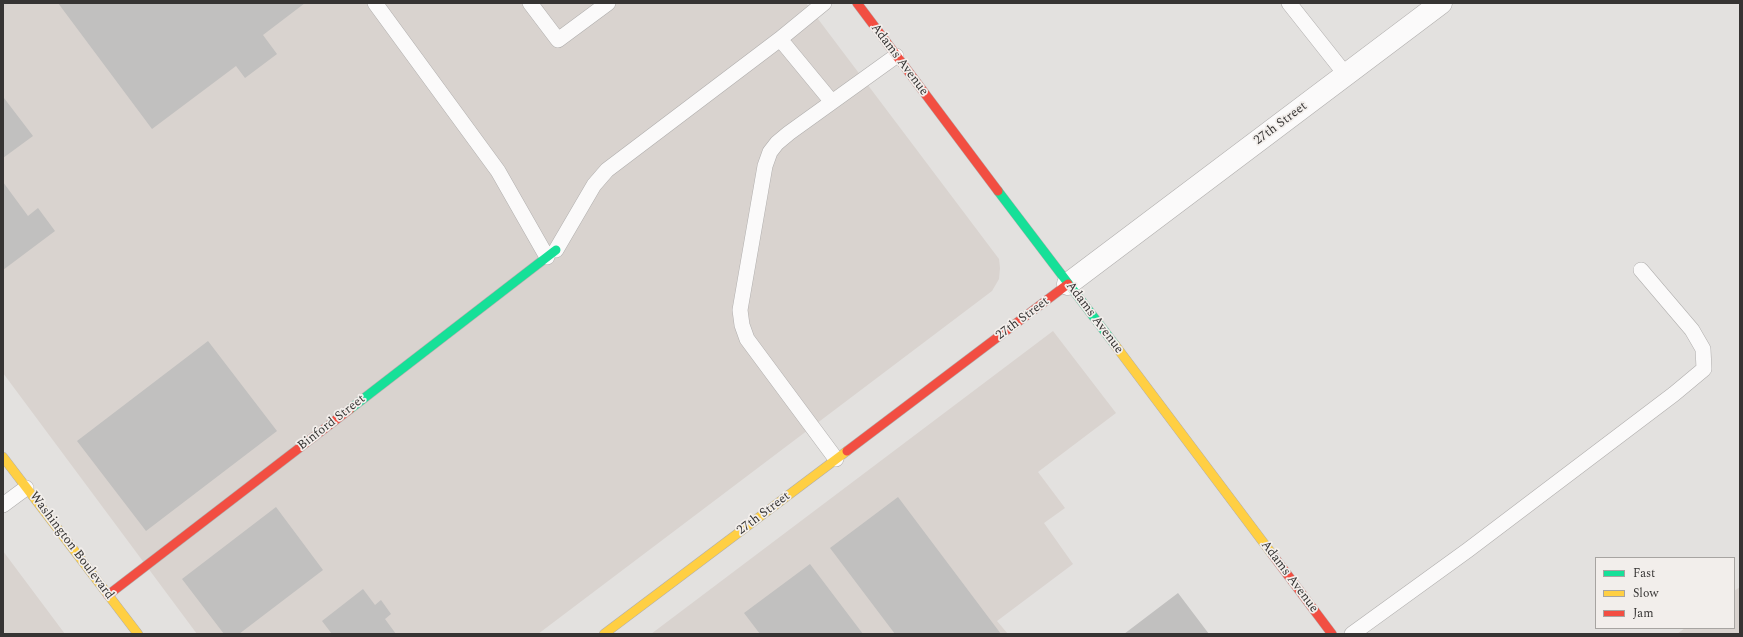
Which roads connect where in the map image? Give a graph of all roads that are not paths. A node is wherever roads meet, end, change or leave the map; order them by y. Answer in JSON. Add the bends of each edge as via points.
{"nodes":[{"id":1,"x":375,"y":3,"type":"edge"},
{"id":2,"x":530,"y":3,"type":"edge"},
{"id":3,"x":608,"y":3,"type":"edge"},
{"id":4,"x":824,"y":3,"type":"edge"},
{"id":5,"x":856,"y":3,"type":"edge"},
{"id":6,"x":1289,"y":3,"type":"edge"},
{"id":7,"x":1441,"y":3,"type":"edge"},
{"id":8,"x":780,"y":38,"type":"junction"},
{"id":9,"x":896,"y":56,"type":"junction"},
{"id":10,"x":1346,"y":75,"type":"junction"},
{"id":11,"x":832,"y":102,"type":"junction"},
{"id":12,"x":552,"y":253,"type":"junction"},
{"id":13,"x":1642,"y":270,"type":"dead end"},
{"id":14,"x":1068,"y":284,"type":"junction"},
{"id":15,"x":3,"y":457,"type":"edge"},
{"id":16,"x":836,"y":459,"type":"junction"},
{"id":17,"x":26,"y":488,"type":"junction"},
{"id":18,"x":3,"y":505,"type":"edge"},
{"id":19,"x":108,"y":595,"type":"junction"},
{"id":20,"x":138,"y":634,"type":"edge"},
{"id":21,"x":604,"y":634,"type":"edge"},
{"id":22,"x":1332,"y":634,"type":"edge"},
{"id":23,"x":1352,"y":634,"type":"edge"}],
"edges":[{"from":1,"to":12,"type":"lane","via":[[498,171]]},
{"from":2,"to":3,"type":"lane","via":[[558,40]]},
{"from":4,"to":8,"type":"lane"},
{"from":5,"to":9,"type":"street","name":"Adams Avenue"},
{"from":6,"to":10,"type":"lane"},
{"from":7,"to":10,"type":"street","name":"27th Street"},
{"from":8,"to":11,"type":"lane"},
{"from":8,"to":12,"type":"lane","via":[[607,170],[594,185]]},
{"from":9,"to":11,"type":"lane"},
{"from":9,"to":14,"type":"street","name":"Adams Avenue"},
{"from":10,"to":14,"type":"street","name":"27th Street"},
{"from":11,"to":16,"type":"lane","via":[[777,143],[770,152],[765,166],[740,310],[742,325],[748,339]]},
{"from":12,"to":19,"type":"street","name":"Binford Street"},
{"from":13,"to":23,"type":"lane","via":[[1692,330],[1703,349],[1704,369]]},
{"from":14,"to":16,"type":"street","name":"27th Street"},
{"from":14,"to":22,"type":"street","name":"Adams Avenue"},
{"from":15,"to":17,"type":"street","name":"Washington Boulevard"},
{"from":16,"to":21,"type":"street","name":"27th Street"},
{"from":17,"to":18,"type":"lane"},
{"from":17,"to":19,"type":"street","name":"Washington Boulevard"},
{"from":19,"to":20,"type":"street","name":"Washington Boulevard"}]}
